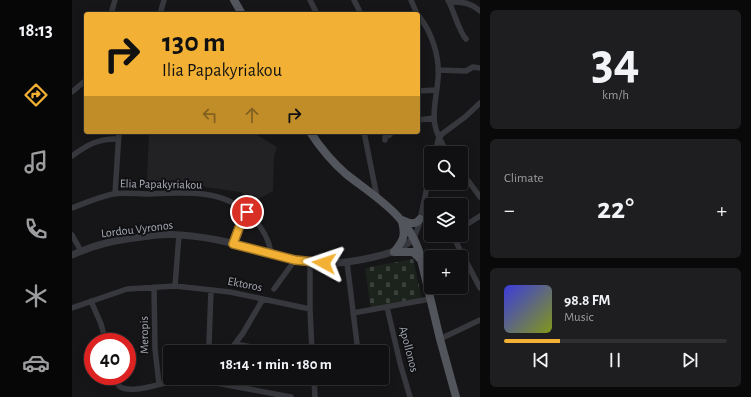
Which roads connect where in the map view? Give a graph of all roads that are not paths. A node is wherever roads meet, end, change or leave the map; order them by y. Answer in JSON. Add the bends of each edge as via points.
{"nodes":[{"id":1,"x":115,"y":0,"type":"edge"},
{"id":2,"x":164,"y":0,"type":"edge"},
{"id":3,"x":234,"y":0,"type":"edge"},
{"id":4,"x":310,"y":0,"type":"edge"},
{"id":5,"x":354,"y":0,"type":"edge"},
{"id":6,"x":411,"y":0,"type":"edge"},
{"id":7,"x":448,"y":0,"type":"edge"},
{"id":8,"x":452,"y":0,"type":"edge"},
{"id":9,"x":480,"y":11,"type":"edge"},
{"id":10,"x":112,"y":12,"type":"edge"},
{"id":11,"x":161,"y":12,"type":"edge"},
{"id":12,"x":241,"y":12,"type":"edge"},
{"id":13,"x":316,"y":12,"type":"edge"},
{"id":14,"x":360,"y":12,"type":"edge"},
{"id":15,"x":416,"y":12,"type":"edge"},
{"id":16,"x":420,"y":18,"type":"edge"},
{"id":17,"x":466,"y":39,"type":"dead end"},
{"id":18,"x":480,"y":68,"type":"edge"},
{"id":19,"x":438,"y":70,"type":"junction"},
{"id":20,"x":84,"y":82,"type":"edge"},
{"id":21,"x":436,"y":90,"type":"junction"},
{"id":22,"x":420,"y":91,"type":"edge"},
{"id":23,"x":72,"y":92,"type":"edge"},
{"id":24,"x":480,"y":103,"type":"edge"},
{"id":25,"x":434,"y":118,"type":"junction"},
{"id":26,"x":420,"y":120,"type":"edge"},
{"id":27,"x":119,"y":134,"type":"edge"},
{"id":28,"x":311,"y":134,"type":"edge"},
{"id":29,"x":364,"y":134,"type":"edge"},
{"id":30,"x":390,"y":134,"type":"edge"},
{"id":31,"x":439,"y":138,"type":"junction"},
{"id":32,"x":118,"y":139,"type":"junction"},
{"id":33,"x":385,"y":140,"type":"dead end"},
{"id":34,"x":437,"y":146,"type":"edge"},
{"id":35,"x":443,"y":146,"type":"edge"},
{"id":36,"x":72,"y":156,"type":"edge"},
{"id":37,"x":468,"y":181,"type":"edge"},
{"id":38,"x":426,"y":190,"type":"edge"},
{"id":39,"x":115,"y":194,"type":"junction"},
{"id":40,"x":377,"y":197,"type":"junction"},
{"id":41,"x":480,"y":197,"type":"edge"},
{"id":42,"x":72,"y":208,"type":"edge"},
{"id":43,"x":247,"y":212,"type":"junction"},
{"id":44,"x":480,"y":216,"type":"edge"},
{"id":45,"x":420,"y":219,"type":"junction"},
{"id":46,"x":401,"y":220,"type":"junction"},
{"id":47,"x":468,"y":224,"type":"edge"},
{"id":48,"x":179,"y":234,"type":"junction"},
{"id":49,"x":72,"y":235,"type":"edge"},
{"id":50,"x":414,"y":238,"type":"junction"},
{"id":51,"x":456,"y":242,"type":"edge"},
{"id":52,"x":233,"y":244,"type":"junction"},
{"id":53,"x":81,"y":251,"type":"junction"},
{"id":54,"x":394,"y":252,"type":"junction"},
{"id":55,"x":271,"y":253,"type":"junction"},
{"id":56,"x":72,"y":255,"type":"edge"},
{"id":57,"x":295,"y":260,"type":"junction"},
{"id":58,"x":421,"y":260,"type":"junction"},
{"id":59,"x":310,"y":262,"type":"junction"},
{"id":60,"x":347,"y":262,"type":"junction"},
{"id":61,"x":154,"y":286,"type":"junction"},
{"id":62,"x":175,"y":286,"type":"junction"},
{"id":63,"x":480,"y":288,"type":"edge"},
{"id":64,"x":274,"y":289,"type":"dead end"},
{"id":65,"x":211,"y":290,"type":"junction"},
{"id":66,"x":263,"y":299,"type":"junction"},
{"id":67,"x":430,"y":300,"type":"junction"},
{"id":68,"x":91,"y":301,"type":"junction"},
{"id":69,"x":387,"y":307,"type":"junction"},
{"id":70,"x":72,"y":308,"type":"edge"},
{"id":71,"x":310,"y":309,"type":"junction"},
{"id":72,"x":353,"y":313,"type":"junction"},
{"id":73,"x":480,"y":320,"type":"edge"},
{"id":74,"x":104,"y":333,"type":"edge"},
{"id":75,"x":440,"y":340,"type":"junction"},
{"id":76,"x":209,"y":344,"type":"dead end"},
{"id":77,"x":235,"y":344,"type":"joint"},
{"id":78,"x":240,"y":345,"type":"edge"},
{"id":79,"x":312,"y":345,"type":"edge"},
{"id":80,"x":357,"y":345,"type":"edge"},
{"id":81,"x":163,"y":383,"type":"edge"},
{"id":82,"x":158,"y":384,"type":"junction"},
{"id":83,"x":118,"y":385,"type":"edge"},
{"id":84,"x":236,"y":385,"type":"edge"},
{"id":85,"x":314,"y":385,"type":"edge"},
{"id":86,"x":291,"y":397,"type":"edge"},
{"id":87,"x":315,"y":397,"type":"edge"},
{"id":88,"x":410,"y":397,"type":"edge"},
{"id":89,"x":456,"y":397,"type":"edge"}],
"edges":[{"from":1,"to":10,"type":"street"},
{"from":2,"to":11,"type":"street"},
{"from":3,"to":12,"type":"main road"},
{"from":4,"to":13,"type":"street"},
{"from":5,"to":14,"type":"street"},
{"from":6,"to":15,"type":"street"},
{"from":7,"to":17,"type":"street"},
{"from":8,"to":9,"type":"street","via":[[464,2]]},
{"from":16,"to":19,"type":"street","via":[[435,49]]},
{"from":18,"to":19,"type":"street","via":[[473,67],[466,71]]},
{"from":19,"to":21,"type":"street"},
{"from":20,"to":23,"type":"street"},
{"from":21,"to":22,"type":"street"},
{"from":21,"to":25,"type":"street"},
{"from":24,"to":31,"type":"street"},
{"from":25,"to":26,"type":"street"},
{"from":25,"to":31,"type":"street"},
{"from":27,"to":32,"type":"street"},
{"from":28,"to":40,"type":"main road","via":[[341,169]]},
{"from":29,"to":40,"type":"street"},
{"from":30,"to":33,"type":"street","via":[[385,136]]},
{"from":31,"to":34,"type":"street"},
{"from":31,"to":35,"type":"street"},
{"from":32,"to":36,"type":"street","via":[[99,140]]},
{"from":32,"to":39,"type":"street"},
{"from":37,"to":41,"type":"street"},
{"from":38,"to":45,"type":"street"},
{"from":39,"to":42,"type":"street","name":"Elia Papakyriakou"},
{"from":39,"to":43,"type":"street","name":"Elia Papakyriakou","via":[[204,195],[228,200]]},
{"from":40,"to":46,"type":"main road"},
{"from":43,"to":52,"type":"street"},
{"from":43,"to":55,"type":"street","name":"Elia Papakyriakou","via":[[262,228],[270,244]]},
{"from":44,"to":47,"type":"street"},
{"from":45,"to":46,"type":"main road","via":[[412,224]]},
{"from":45,"to":50,"type":"street"},
{"from":46,"to":50,"type":"main road"},
{"from":46,"to":54,"type":"main road","via":[[404,235]]},
{"from":48,"to":52,"type":"street","name":"Lordou Vyronos"},
{"from":48,"to":53,"type":"street","name":"Lordou Vyronos","via":[[117,240]]},
{"from":48,"to":62,"type":"street"},
{"from":49,"to":53,"type":"street"},
{"from":50,"to":54,"type":"street","name":"Lordou Vyronos"},
{"from":50,"to":58,"type":"main road"},
{"from":51,"to":63,"type":"street"},
{"from":52,"to":55,"type":"street","name":"Lordou Vyronos"},
{"from":53,"to":56,"type":"street","name":"Lordou Vyronos"},
{"from":54,"to":58,"type":"main road","via":[[413,252]]},
{"from":54,"to":60,"type":"street","name":"Lordou Vyronos"},
{"from":55,"to":57,"type":"street","name":"Lordou Vyronos"},
{"from":57,"to":59,"type":"street","name":"Lordou Vyronos"},
{"from":57,"to":64,"type":"street"},
{"from":58,"to":67,"type":"main road"},
{"from":59,"to":60,"type":"street","name":"Lordou Vyronos"},
{"from":59,"to":71,"type":"street"},
{"from":60,"to":72,"type":"street"},
{"from":61,"to":62,"type":"street","name":"Ektoros"},
{"from":61,"to":68,"type":"street","name":"Ektoros","via":[[127,289]]},
{"from":61,"to":82,"type":"street","name":"Meropis"},
{"from":62,"to":65,"type":"street","name":"Ektoros"},
{"from":65,"to":66,"type":"street","name":"Ektoros"},
{"from":65,"to":76,"type":"street"},
{"from":66,"to":71,"type":"street","name":"Ektoros"},
{"from":66,"to":77,"type":"street"},
{"from":67,"to":69,"type":"street"},
{"from":67,"to":75,"type":"main road"},
{"from":68,"to":70,"type":"street","name":"Ektoros"},
{"from":68,"to":74,"type":"street"},
{"from":69,"to":72,"type":"street"},
{"from":69,"to":88,"type":"street","name":"Apollonos"},
{"from":71,"to":79,"type":"street"},
{"from":72,"to":80,"type":"street"},
{"from":73,"to":75,"type":"street"},
{"from":75,"to":89,"type":"main road"},
{"from":77,"to":78,"type":"street"},
{"from":81,"to":82,"type":"street"},
{"from":82,"to":83,"type":"street","via":[[128,390]]},
{"from":84,"to":86,"type":"street"},
{"from":85,"to":87,"type":"street"}]}
